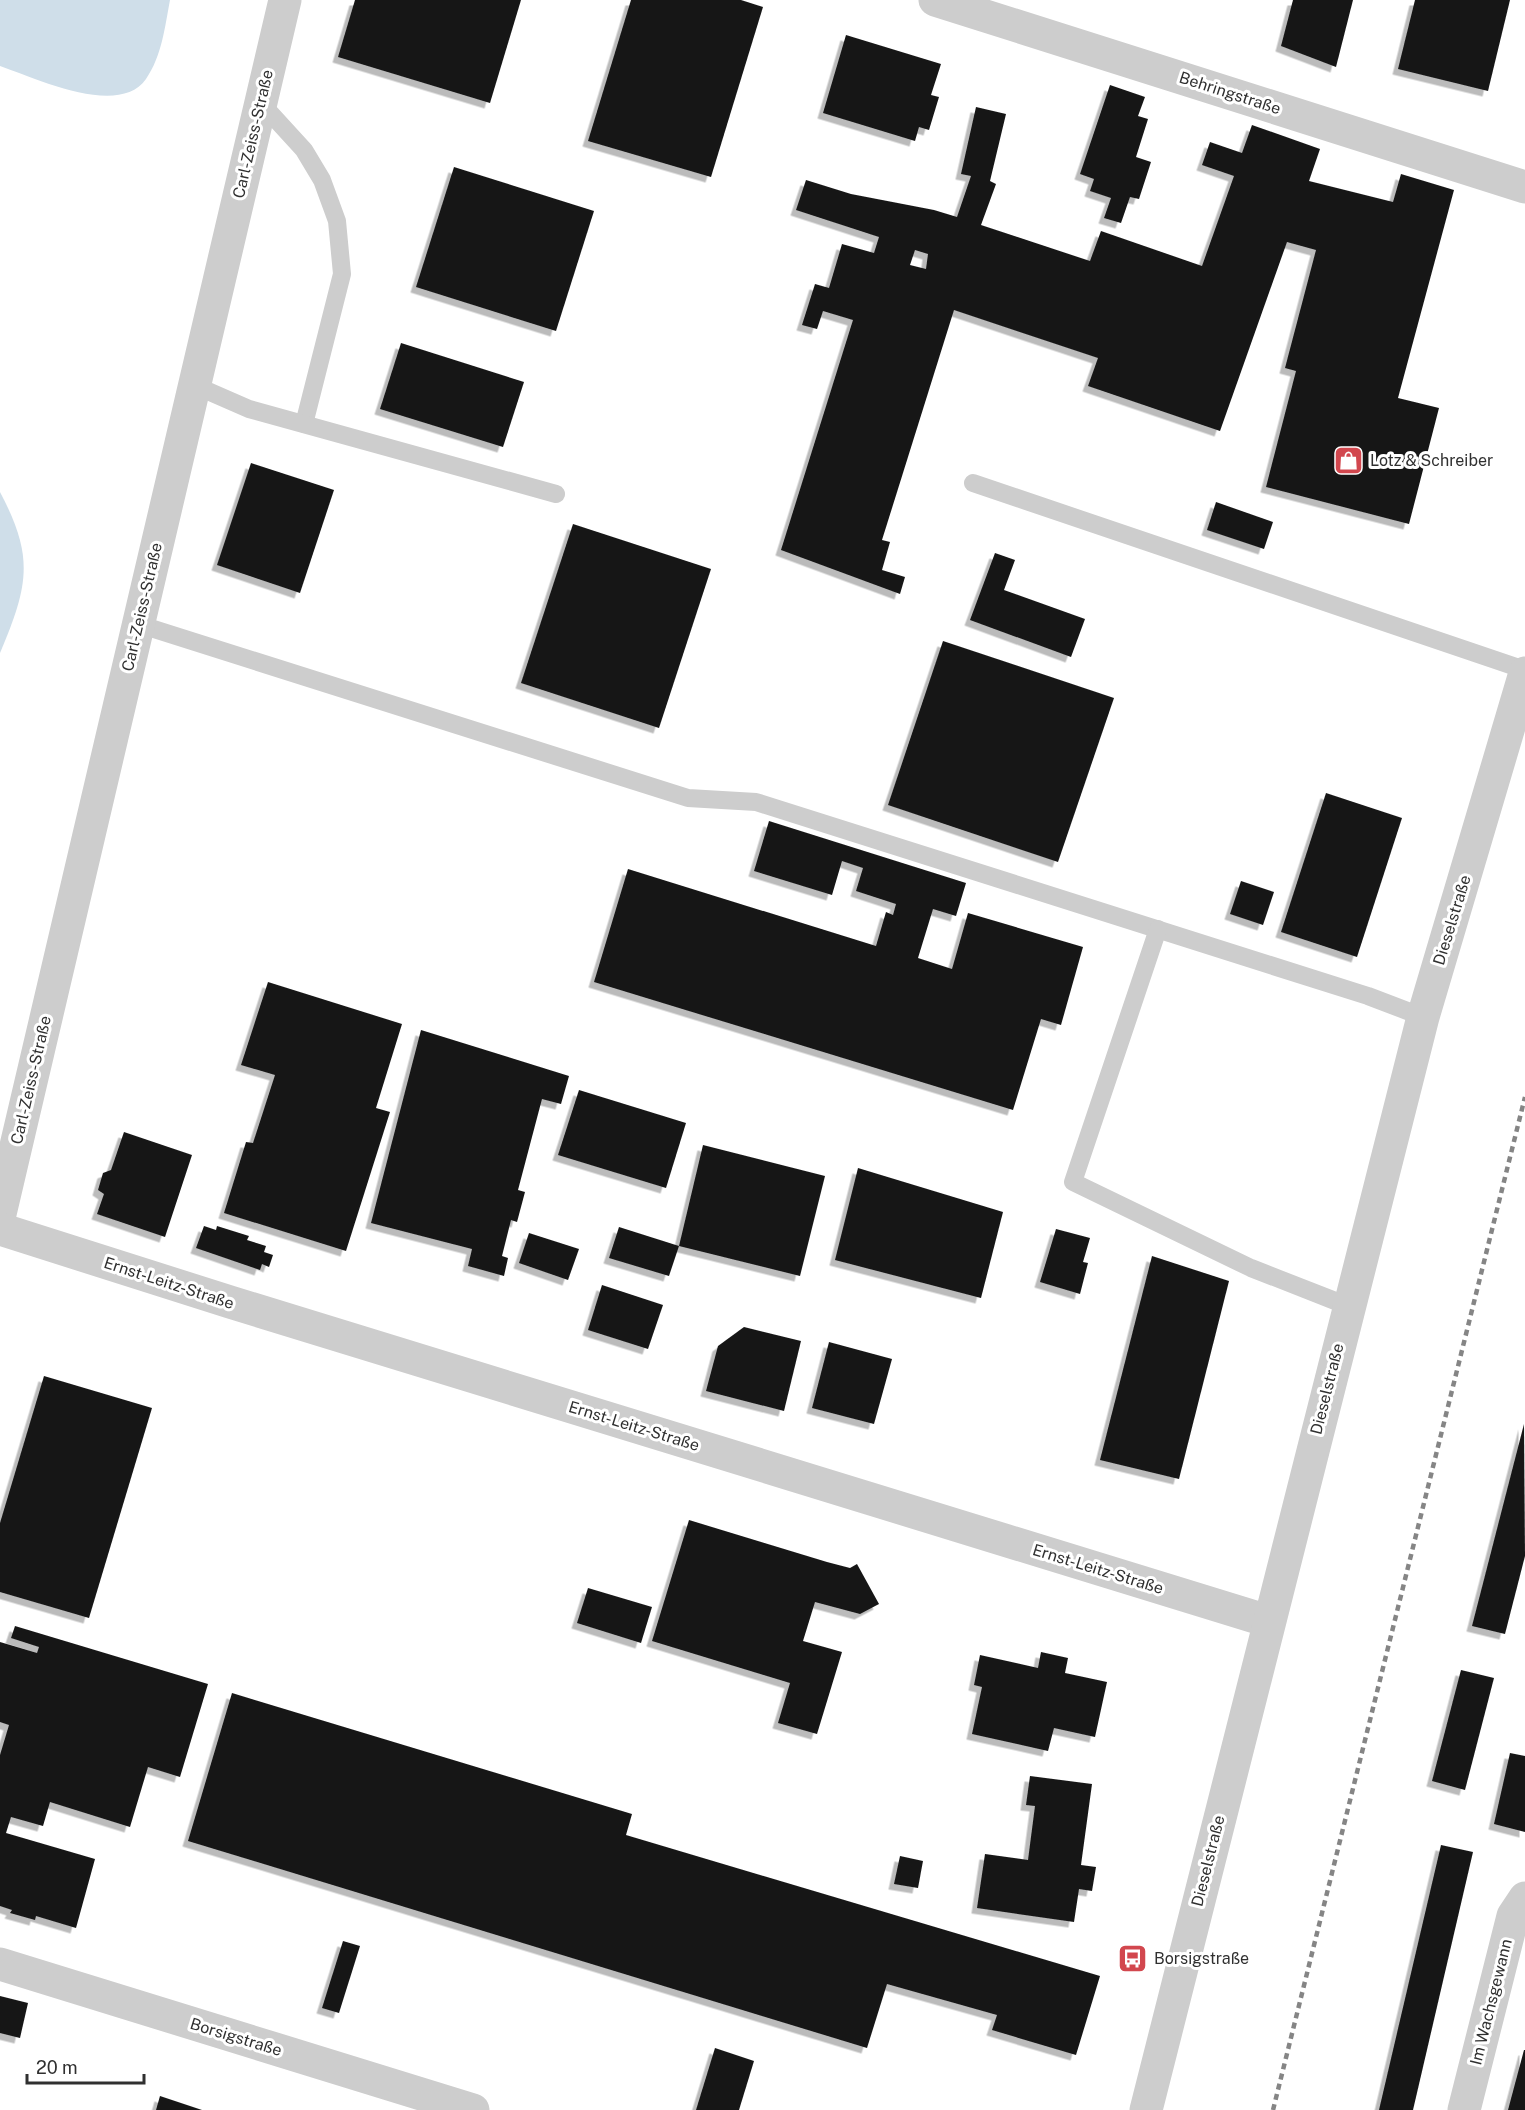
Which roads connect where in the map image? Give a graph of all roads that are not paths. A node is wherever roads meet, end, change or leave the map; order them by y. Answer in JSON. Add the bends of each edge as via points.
{"nodes":[{"id":1,"x":285,"y":0,"type":"edge"},
{"id":2,"x":935,"y":0,"type":"edge"},
{"id":3,"x":261,"y":103,"type":"junction"},
{"id":4,"x":1525,"y":187,"type":"edge"},
{"id":5,"x":194,"y":385,"type":"junction"},
{"id":6,"x":304,"y":424,"type":"junction"},
{"id":7,"x":974,"y":483,"type":"dead end"},
{"id":8,"x":556,"y":494,"type":"dead end"},
{"id":9,"x":138,"y":624,"type":"junction"},
{"id":10,"x":1525,"y":672,"type":"edge"},
{"id":11,"x":1158,"y":929,"type":"junction"},
{"id":12,"x":1423,"y":1017,"type":"junction"},
{"id":13,"x":0,"y":1214,"type":"edge"},
{"id":14,"x":0,"y":1229,"type":"edge"},
{"id":15,"x":1348,"y":1306,"type":"junction"},
{"id":16,"x":1268,"y":1621,"type":"junction"},
{"id":17,"x":1525,"y":1898,"type":"edge"},
{"id":18,"x":0,"y":1964,"type":"edge"},
{"id":19,"x":473,"y":2110,"type":"edge"},
{"id":20,"x":1146,"y":2110,"type":"edge"},
{"id":21,"x":1464,"y":2110,"type":"edge"}],
"edges":[{"from":1,"to":3,"type":"street","name":"Carl-Zeiss-Straße"},
{"from":2,"to":4,"type":"street","name":"Behringstraße"},
{"from":3,"to":5,"type":"street","name":"Carl-Zeiss-Straße"},
{"from":3,"to":6,"type":"lane","via":[[304,150],[322,180],[337,221],[342,274]]},
{"from":5,"to":6,"type":"lane","via":[[249,409]]},
{"from":5,"to":9,"type":"street","name":"Carl-Zeiss-Straße"},
{"from":6,"to":8,"type":"lane"},
{"from":7,"to":10,"type":"lane"},
{"from":9,"to":11,"type":"lane","via":[[688,798],[756,801]]},
{"from":9,"to":13,"type":"street","name":"Carl-Zeiss-Straße"},
{"from":10,"to":12,"type":"street","name":"Dieselstraße"},
{"from":11,"to":12,"type":"lane"},
{"from":11,"to":15,"type":"lane","via":[[1073,1182],[1251,1268]]},
{"from":12,"to":15,"type":"street","name":"Dieselstraße"},
{"from":14,"to":16,"type":"street","name":"Ernst-Leitz-Straße"},
{"from":15,"to":16,"type":"street","name":"Dieselstraße"},
{"from":16,"to":20,"type":"street","name":"Dieselstraße"},
{"from":17,"to":21,"type":"street","name":"Im Wachsgewann","via":[[1513,1916]]},
{"from":18,"to":19,"type":"street","name":"Borsigstraße"}]}
